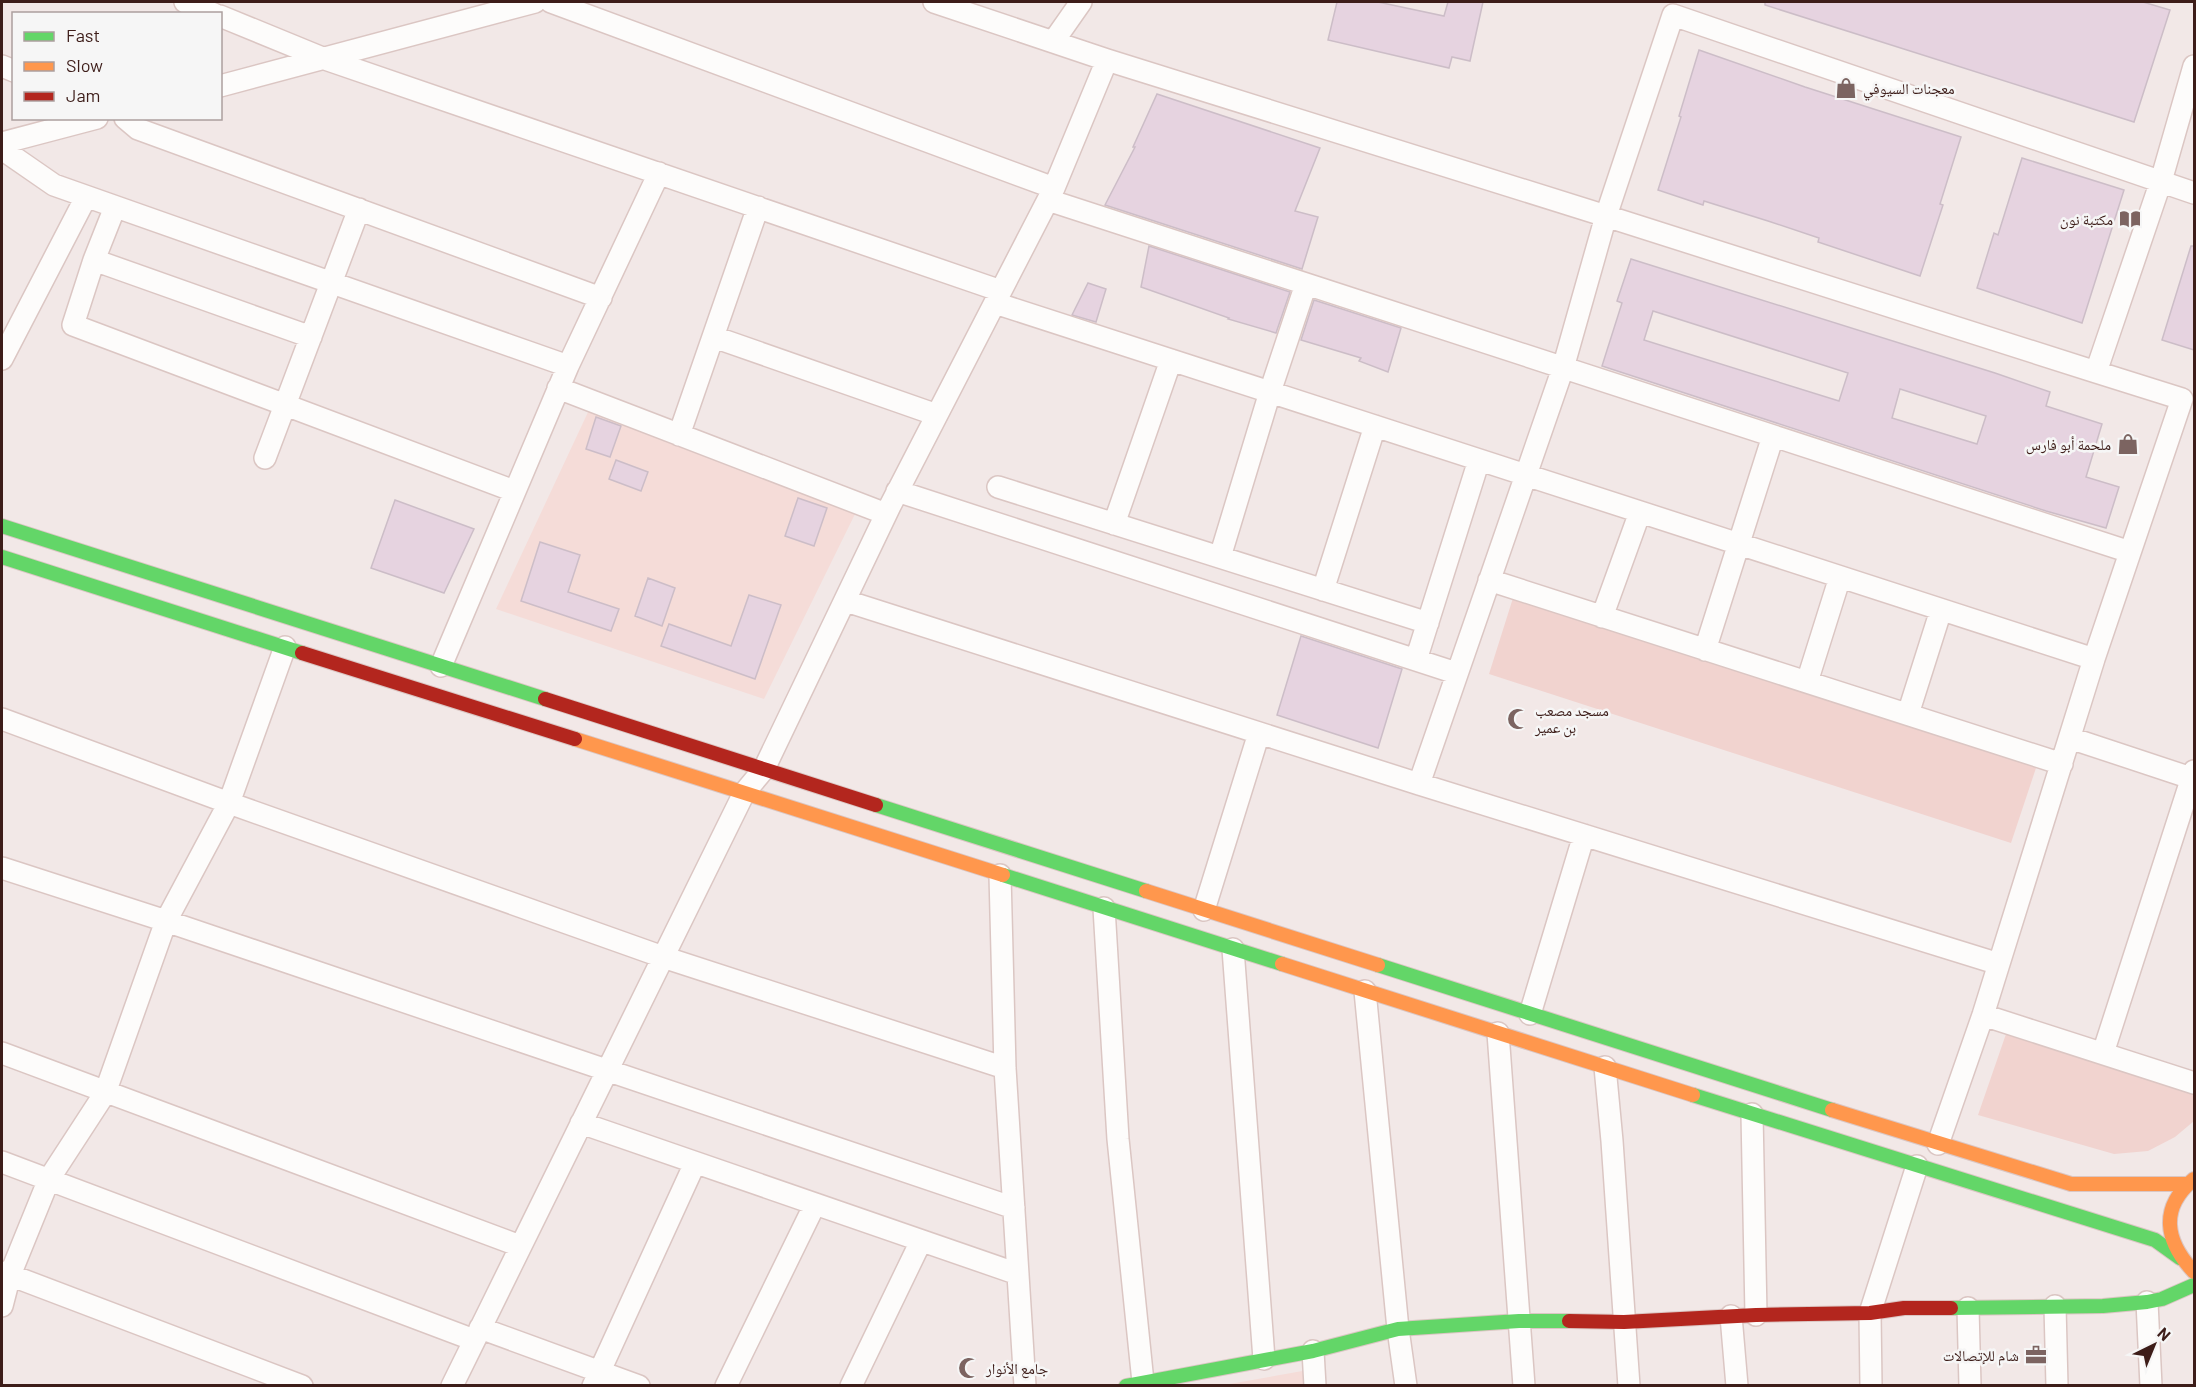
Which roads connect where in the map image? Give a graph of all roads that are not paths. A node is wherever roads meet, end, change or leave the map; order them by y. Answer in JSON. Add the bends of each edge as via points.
{"nodes":[{"id":1,"x":185,"y":2,"type":"edge"},
{"id":2,"x":535,"y":2,"type":"edge"},
{"id":3,"x":551,"y":2,"type":"edge"},
{"id":4,"x":934,"y":2,"type":"edge"},
{"id":5,"x":1081,"y":2,"type":"edge"},
{"id":6,"x":1671,"y":8,"type":"edge"},
{"id":7,"x":209,"y":12,"type":"edge"},
{"id":8,"x":222,"y":17,"type":"edge"},
{"id":9,"x":1053,"y":42,"type":"junction"},
{"id":10,"x":325,"y":59,"type":"junction"},
{"id":11,"x":1107,"y":60,"type":"junction"},
{"id":12,"x":2194,"y":66,"type":"edge"},
{"id":13,"x":222,"y":85,"type":"edge"},
{"id":14,"x":89,"y":120,"type":"edge"},
{"id":15,"x":127,"y":120,"type":"edge"},
{"id":16,"x":2,"y":143,"type":"edge"},
{"id":17,"x":2,"y":149,"type":"edge"},
{"id":18,"x":659,"y":173,"type":"junction"},
{"id":19,"x":2161,"y":181,"type":"junction"},
{"id":20,"x":2194,"y":193,"type":"edge"},
{"id":21,"x":1051,"y":194,"type":"junction"},
{"id":22,"x":86,"y":196,"type":"junction"},
{"id":23,"x":115,"y":207,"type":"junction"},
{"id":24,"x":758,"y":207,"type":"junction"},
{"id":25,"x":359,"y":209,"type":"junction"},
{"id":26,"x":1606,"y":216,"type":"junction"},
{"id":27,"x":94,"y":260,"type":"junction"},
{"id":28,"x":332,"y":284,"type":"junction"},
{"id":29,"x":1306,"y":284,"type":"junction"},
{"id":30,"x":998,"y":297,"type":"junction"},
{"id":31,"x":601,"y":298,"type":"junction"},
{"id":32,"x":312,"y":337,"type":"junction"},
{"id":33,"x":714,"y":337,"type":"junction"},
{"id":34,"x":2,"y":359,"type":"edge"},
{"id":35,"x":1171,"y":360,"type":"junction"},
{"id":36,"x":568,"y":366,"type":"junction"},
{"id":37,"x":1563,"y":368,"type":"junction"},
{"id":38,"x":2096,"y":372,"type":"junction"},
{"id":39,"x":558,"y":388,"type":"junction"},
{"id":40,"x":1270,"y":392,"type":"junction"},
{"id":41,"x":2188,"y":401,"type":"edge"},
{"id":42,"x":286,"y":405,"type":"junction"},
{"id":43,"x":937,"y":415,"type":"junction"},
{"id":44,"x":1375,"y":426,"type":"junction"},
{"id":45,"x":679,"y":435,"type":"junction"},
{"id":46,"x":1773,"y":436,"type":"junction"},
{"id":47,"x":265,"y":458,"type":"dead end"},
{"id":48,"x":1479,"y":460,"type":"junction"},
{"id":49,"x":1524,"y":475,"type":"junction"},
{"id":50,"x":998,"y":487,"type":"dead end"},
{"id":51,"x":514,"y":491,"type":"junction"},
{"id":52,"x":897,"y":491,"type":"junction"},
{"id":53,"x":1640,"y":512,"type":"junction"},
{"id":54,"x":886,"y":514,"type":"junction"},
{"id":55,"x":1114,"y":524,"type":"junction"},
{"id":56,"x":2,"y":526,"type":"edge"},
{"id":57,"x":1740,"y":544,"type":"junction"},
{"id":58,"x":2130,"y":552,"type":"junction"},
{"id":59,"x":2,"y":557,"type":"edge"},
{"id":60,"x":1220,"y":558,"type":"junction"},
{"id":61,"x":1840,"y":577,"type":"junction"},
{"id":62,"x":1489,"y":580,"type":"junction"},
{"id":63,"x":1323,"y":590,"type":"junction"},
{"id":64,"x":846,"y":601,"type":"junction"},
{"id":65,"x":1941,"y":610,"type":"junction"},
{"id":66,"x":1602,"y":617,"type":"junction"},
{"id":67,"x":1428,"y":623,"type":"junction"},
{"id":68,"x":285,"y":647,"type":"junction"},
{"id":69,"x":1705,"y":650,"type":"junction"},
{"id":70,"x":2094,"y":659,"type":"junction"},
{"id":71,"x":1416,"y":660,"type":"junction"},
{"id":72,"x":441,"y":666,"type":"junction"},
{"id":73,"x":1456,"y":673,"type":"junction"},
{"id":74,"x":1807,"y":682,"type":"junction"},
{"id":75,"x":1908,"y":714,"type":"junction"},
{"id":76,"x":2,"y":719,"type":"edge"},
{"id":77,"x":1259,"y":733,"type":"junction"},
{"id":78,"x":2070,"y":738,"type":"junction"},
{"id":79,"x":2062,"y":764,"type":"junction"},
{"id":80,"x":764,"y":769,"type":"junction"},
{"id":81,"x":2194,"y":776,"type":"edge"},
{"id":82,"x":1419,"y":784,"type":"junction"},
{"id":83,"x":744,"y":793,"type":"junction"},
{"id":84,"x":229,"y":803,"type":"junction"},
{"id":85,"x":1584,"y":835,"type":"junction"},
{"id":86,"x":2,"y":867,"type":"edge"},
{"id":87,"x":1000,"y":875,"type":"junction"},
{"id":88,"x":1104,"y":908,"type":"junction"},
{"id":89,"x":1204,"y":910,"type":"junction"},
{"id":90,"x":166,"y":921,"type":"junction"},
{"id":91,"x":1233,"y":949,"type":"junction"},
{"id":92,"x":663,"y":957,"type":"junction"},
{"id":93,"x":1999,"y":964,"type":"junction"},
{"id":94,"x":1365,"y":991,"type":"junction"},
{"id":95,"x":1530,"y":1014,"type":"junction"},
{"id":96,"x":1983,"y":1015,"type":"junction"},
{"id":97,"x":1498,"y":1033,"type":"junction"},
{"id":98,"x":2,"y":1053,"type":"edge"},
{"id":99,"x":2103,"y":1053,"type":"junction"},
{"id":100,"x":1605,"y":1067,"type":"junction"},
{"id":101,"x":1005,"y":1068,"type":"junction"},
{"id":102,"x":607,"y":1070,"type":"junction"},
{"id":103,"x":2194,"y":1083,"type":"edge"},
{"id":104,"x":105,"y":1093,"type":"junction"},
{"id":105,"x":1752,"y":1114,"type":"junction"},
{"id":106,"x":581,"y":1123,"type":"junction"},
{"id":107,"x":1938,"y":1144,"type":"junction"},
{"id":108,"x":2,"y":1162,"type":"edge"},
{"id":109,"x":695,"y":1163,"type":"junction"},
{"id":110,"x":1917,"y":1166,"type":"junction"},
{"id":111,"x":49,"y":1179,"type":"junction"},
{"id":112,"x":2190,"y":1182,"type":"edge"},
{"id":113,"x":815,"y":1204,"type":"junction"},
{"id":114,"x":1014,"y":1208,"type":"junction"},
{"id":115,"x":921,"y":1241,"type":"junction"},
{"id":116,"x":520,"y":1246,"type":"junction"},
{"id":117,"x":2180,"y":1258,"type":"junction"},
{"id":118,"x":2194,"y":1272,"type":"edge"},
{"id":119,"x":6,"y":1274,"type":"edge"},
{"id":120,"x":1018,"y":1274,"type":"junction"},
{"id":121,"x":2194,"y":1285,"type":"edge"},
{"id":122,"x":2147,"y":1302,"type":"junction"},
{"id":123,"x":2,"y":1306,"type":"edge"},
{"id":124,"x":2055,"y":1306,"type":"junction"},
{"id":125,"x":1968,"y":1308,"type":"junction"},
{"id":126,"x":1870,"y":1313,"type":"junction"},
{"id":127,"x":1756,"y":1315,"type":"junction"},
{"id":128,"x":1731,"y":1316,"type":"junction"},
{"id":129,"x":1519,"y":1321,"type":"junction"},
{"id":130,"x":1624,"y":1322,"type":"junction"},
{"id":131,"x":1398,"y":1329,"type":"junction"},
{"id":132,"x":477,"y":1334,"type":"junction"},
{"id":133,"x":1313,"y":1351,"type":"junction"},
{"id":134,"x":1264,"y":1359,"type":"junction"},
{"id":135,"x":596,"y":1379,"type":"edge"},
{"id":136,"x":1134,"y":1384,"type":"edge"},
{"id":137,"x":302,"y":1386,"type":"edge"},
{"id":138,"x":452,"y":1386,"type":"edge"},
{"id":139,"x":639,"y":1386,"type":"edge"},
{"id":140,"x":726,"y":1386,"type":"edge"},
{"id":141,"x":851,"y":1386,"type":"edge"},
{"id":142,"x":1025,"y":1386,"type":"edge"},
{"id":143,"x":1315,"y":1386,"type":"edge"},
{"id":144,"x":1406,"y":1386,"type":"edge"},
{"id":145,"x":1524,"y":1386,"type":"edge"},
{"id":146,"x":1629,"y":1386,"type":"edge"},
{"id":147,"x":1737,"y":1386,"type":"edge"},
{"id":148,"x":1871,"y":1386,"type":"edge"},
{"id":149,"x":1970,"y":1386,"type":"edge"},
{"id":150,"x":2057,"y":1386,"type":"edge"},
{"id":151,"x":2151,"y":1386,"type":"edge"}],
"edges":[{"from":1,"to":7,"type":"street"},
{"from":2,"to":10,"type":"street"},
{"from":3,"to":21,"type":"street"},
{"from":4,"to":9,"type":"street"},
{"from":5,"to":9,"type":"street"},
{"from":6,"to":19,"type":"street"},
{"from":6,"to":26,"type":"street"},
{"from":8,"to":10,"type":"street"},
{"from":9,"to":11,"type":"street"},
{"from":10,"to":13,"type":"street"},
{"from":10,"to":18,"type":"street"},
{"from":11,"to":21,"type":"street"},
{"from":11,"to":26,"type":"street"},
{"from":12,"to":19,"type":"street"},
{"from":14,"to":16,"type":"street"},
{"from":15,"to":25,"type":"street","via":[[138,129]]},
{"from":17,"to":22,"type":"street","via":[[54,185]]},
{"from":18,"to":24,"type":"street"},
{"from":18,"to":31,"type":"street"},
{"from":19,"to":20,"type":"street"},
{"from":19,"to":38,"type":"street"},
{"from":21,"to":29,"type":"street"},
{"from":21,"to":30,"type":"street"},
{"from":22,"to":23,"type":"street"},
{"from":22,"to":34,"type":"street"},
{"from":23,"to":27,"type":"street"},
{"from":23,"to":28,"type":"street"},
{"from":24,"to":30,"type":"street"},
{"from":24,"to":33,"type":"street"},
{"from":25,"to":28,"type":"street"},
{"from":25,"to":31,"type":"street"},
{"from":26,"to":37,"type":"street"},
{"from":26,"to":38,"type":"street"},
{"from":27,"to":32,"type":"street"},
{"from":27,"to":42,"type":"street","via":[[73,325]]},
{"from":28,"to":32,"type":"street"},
{"from":28,"to":36,"type":"street"},
{"from":29,"to":37,"type":"street"},
{"from":29,"to":40,"type":"street"},
{"from":30,"to":35,"type":"street"},
{"from":30,"to":43,"type":"street"},
{"from":31,"to":36,"type":"street"},
{"from":32,"to":42,"type":"street"},
{"from":33,"to":43,"type":"street"},
{"from":33,"to":45,"type":"street"},
{"from":35,"to":40,"type":"street"},
{"from":35,"to":55,"type":"street"},
{"from":36,"to":39,"type":"street"},
{"from":37,"to":46,"type":"street"},
{"from":37,"to":49,"type":"street"},
{"from":38,"to":41,"type":"street"},
{"from":39,"to":45,"type":"street"},
{"from":39,"to":51,"type":"street"},
{"from":40,"to":44,"type":"street"},
{"from":40,"to":60,"type":"street"},
{"from":41,"to":58,"type":"street"},
{"from":42,"to":47,"type":"street"},
{"from":42,"to":51,"type":"street"},
{"from":43,"to":52,"type":"street"},
{"from":44,"to":48,"type":"street"},
{"from":44,"to":63,"type":"street"},
{"from":45,"to":54,"type":"street"},
{"from":46,"to":57,"type":"street"},
{"from":46,"to":58,"type":"street"},
{"from":48,"to":49,"type":"street"},
{"from":48,"to":67,"type":"street"},
{"from":49,"to":53,"type":"street"},
{"from":49,"to":62,"type":"street"},
{"from":50,"to":55,"type":"street"},
{"from":51,"to":72,"type":"street"},
{"from":52,"to":54,"type":"street"},
{"from":52,"to":71,"type":"street"},
{"from":53,"to":57,"type":"street"},
{"from":53,"to":66,"type":"street"},
{"from":54,"to":64,"type":"street"},
{"from":55,"to":60,"type":"street"},
{"from":56,"to":72,"type":"main road"},
{"from":57,"to":61,"type":"street"},
{"from":57,"to":69,"type":"street"},
{"from":58,"to":70,"type":"street"},
{"from":59,"to":68,"type":"main road"},
{"from":60,"to":63,"type":"street"},
{"from":61,"to":65,"type":"street"},
{"from":61,"to":74,"type":"street"},
{"from":62,"to":66,"type":"street"},
{"from":62,"to":73,"type":"street"},
{"from":63,"to":67,"type":"street"},
{"from":64,"to":77,"type":"street"},
{"from":64,"to":80,"type":"street"},
{"from":65,"to":70,"type":"street"},
{"from":65,"to":75,"type":"street"},
{"from":66,"to":69,"type":"street"},
{"from":67,"to":71,"type":"street"},
{"from":68,"to":83,"type":"main road"},
{"from":68,"to":84,"type":"street"},
{"from":69,"to":74,"type":"street"},
{"from":70,"to":78,"type":"street"},
{"from":71,"to":73,"type":"street"},
{"from":72,"to":80,"type":"main road"},
{"from":73,"to":82,"type":"street"},
{"from":74,"to":75,"type":"street"},
{"from":75,"to":79,"type":"street"},
{"from":76,"to":84,"type":"street"},
{"from":77,"to":82,"type":"street"},
{"from":77,"to":89,"type":"street"},
{"from":78,"to":79,"type":"street"},
{"from":78,"to":81,"type":"street"},
{"from":79,"to":93,"type":"street"},
{"from":80,"to":83,"type":"street"},
{"from":80,"to":89,"type":"main road"},
{"from":81,"to":99,"type":"street"},
{"from":82,"to":85,"type":"street"},
{"from":83,"to":87,"type":"main road"},
{"from":83,"to":92,"type":"street"},
{"from":84,"to":90,"type":"street"},
{"from":84,"to":92,"type":"street"},
{"from":85,"to":93,"type":"street"},
{"from":85,"to":95,"type":"street"},
{"from":86,"to":90,"type":"street"},
{"from":87,"to":88,"type":"main road"},
{"from":87,"to":101,"type":"street"},
{"from":88,"to":91,"type":"main road"},
{"from":88,"to":136,"type":"street"},
{"from":89,"to":95,"type":"main road"},
{"from":90,"to":102,"type":"street"},
{"from":90,"to":104,"type":"street"},
{"from":91,"to":94,"type":"main road"},
{"from":91,"to":134,"type":"street"},
{"from":92,"to":101,"type":"street"},
{"from":92,"to":102,"type":"street"},
{"from":93,"to":96,"type":"street"},
{"from":94,"to":97,"type":"main road"},
{"from":94,"to":131,"type":"street"},
{"from":95,"to":107,"type":"main road"},
{"from":96,"to":99,"type":"street"},
{"from":96,"to":107,"type":"street"},
{"from":97,"to":100,"type":"main road"},
{"from":97,"to":129,"type":"street"},
{"from":98,"to":104,"type":"street"},
{"from":99,"to":103,"type":"street"},
{"from":100,"to":105,"type":"main road"},
{"from":100,"to":130,"type":"street"},
{"from":101,"to":114,"type":"street"},
{"from":102,"to":106,"type":"street"},
{"from":102,"to":114,"type":"street"},
{"from":104,"to":111,"type":"street"},
{"from":104,"to":116,"type":"street"},
{"from":105,"to":110,"type":"main road"},
{"from":105,"to":127,"type":"street"},
{"from":106,"to":109,"type":"street"},
{"from":106,"to":116,"type":"street"},
{"from":107,"to":112,"type":"main road","via":[[2071,1184]]},
{"from":108,"to":111,"type":"street"},
{"from":109,"to":113,"type":"street"},
{"from":109,"to":135,"type":"street"},
{"from":110,"to":117,"type":"main road","via":[[2155,1240]]},
{"from":110,"to":126,"type":"street"},
{"from":111,"to":119,"type":"street"},
{"from":111,"to":132,"type":"street"},
{"from":112,"to":117,"type":"main road","via":[[2175,1201],[2169,1220],[2171,1240]]},
{"from":113,"to":115,"type":"street"},
{"from":113,"to":140,"type":"street"},
{"from":114,"to":120,"type":"street"},
{"from":115,"to":120,"type":"street"},
{"from":115,"to":141,"type":"street"},
{"from":116,"to":132,"type":"street"},
{"from":117,"to":118,"type":"main road"},
{"from":119,"to":123,"type":"street"},
{"from":119,"to":137,"type":"street"},
{"from":120,"to":142,"type":"street"},
{"from":121,"to":122,"type":"main road"},
{"from":122,"to":124,"type":"main road"},
{"from":122,"to":151,"type":"street"},
{"from":124,"to":125,"type":"main road"},
{"from":124,"to":150,"type":"street"},
{"from":125,"to":126,"type":"main road","via":[[1904,1308]]},
{"from":125,"to":149,"type":"street"},
{"from":126,"to":127,"type":"main road"},
{"from":126,"to":148,"type":"street"},
{"from":127,"to":128,"type":"main road"},
{"from":128,"to":130,"type":"main road"},
{"from":128,"to":147,"type":"street"},
{"from":129,"to":130,"type":"main road"},
{"from":129,"to":131,"type":"main road"},
{"from":129,"to":145,"type":"street"},
{"from":130,"to":146,"type":"street"},
{"from":131,"to":133,"type":"main road"},
{"from":131,"to":144,"type":"street"},
{"from":132,"to":135,"type":"street"},
{"from":132,"to":138,"type":"street"},
{"from":133,"to":134,"type":"main road"},
{"from":133,"to":143,"type":"street"},
{"from":134,"to":136,"type":"main road"},
{"from":135,"to":139,"type":"street"}]}
